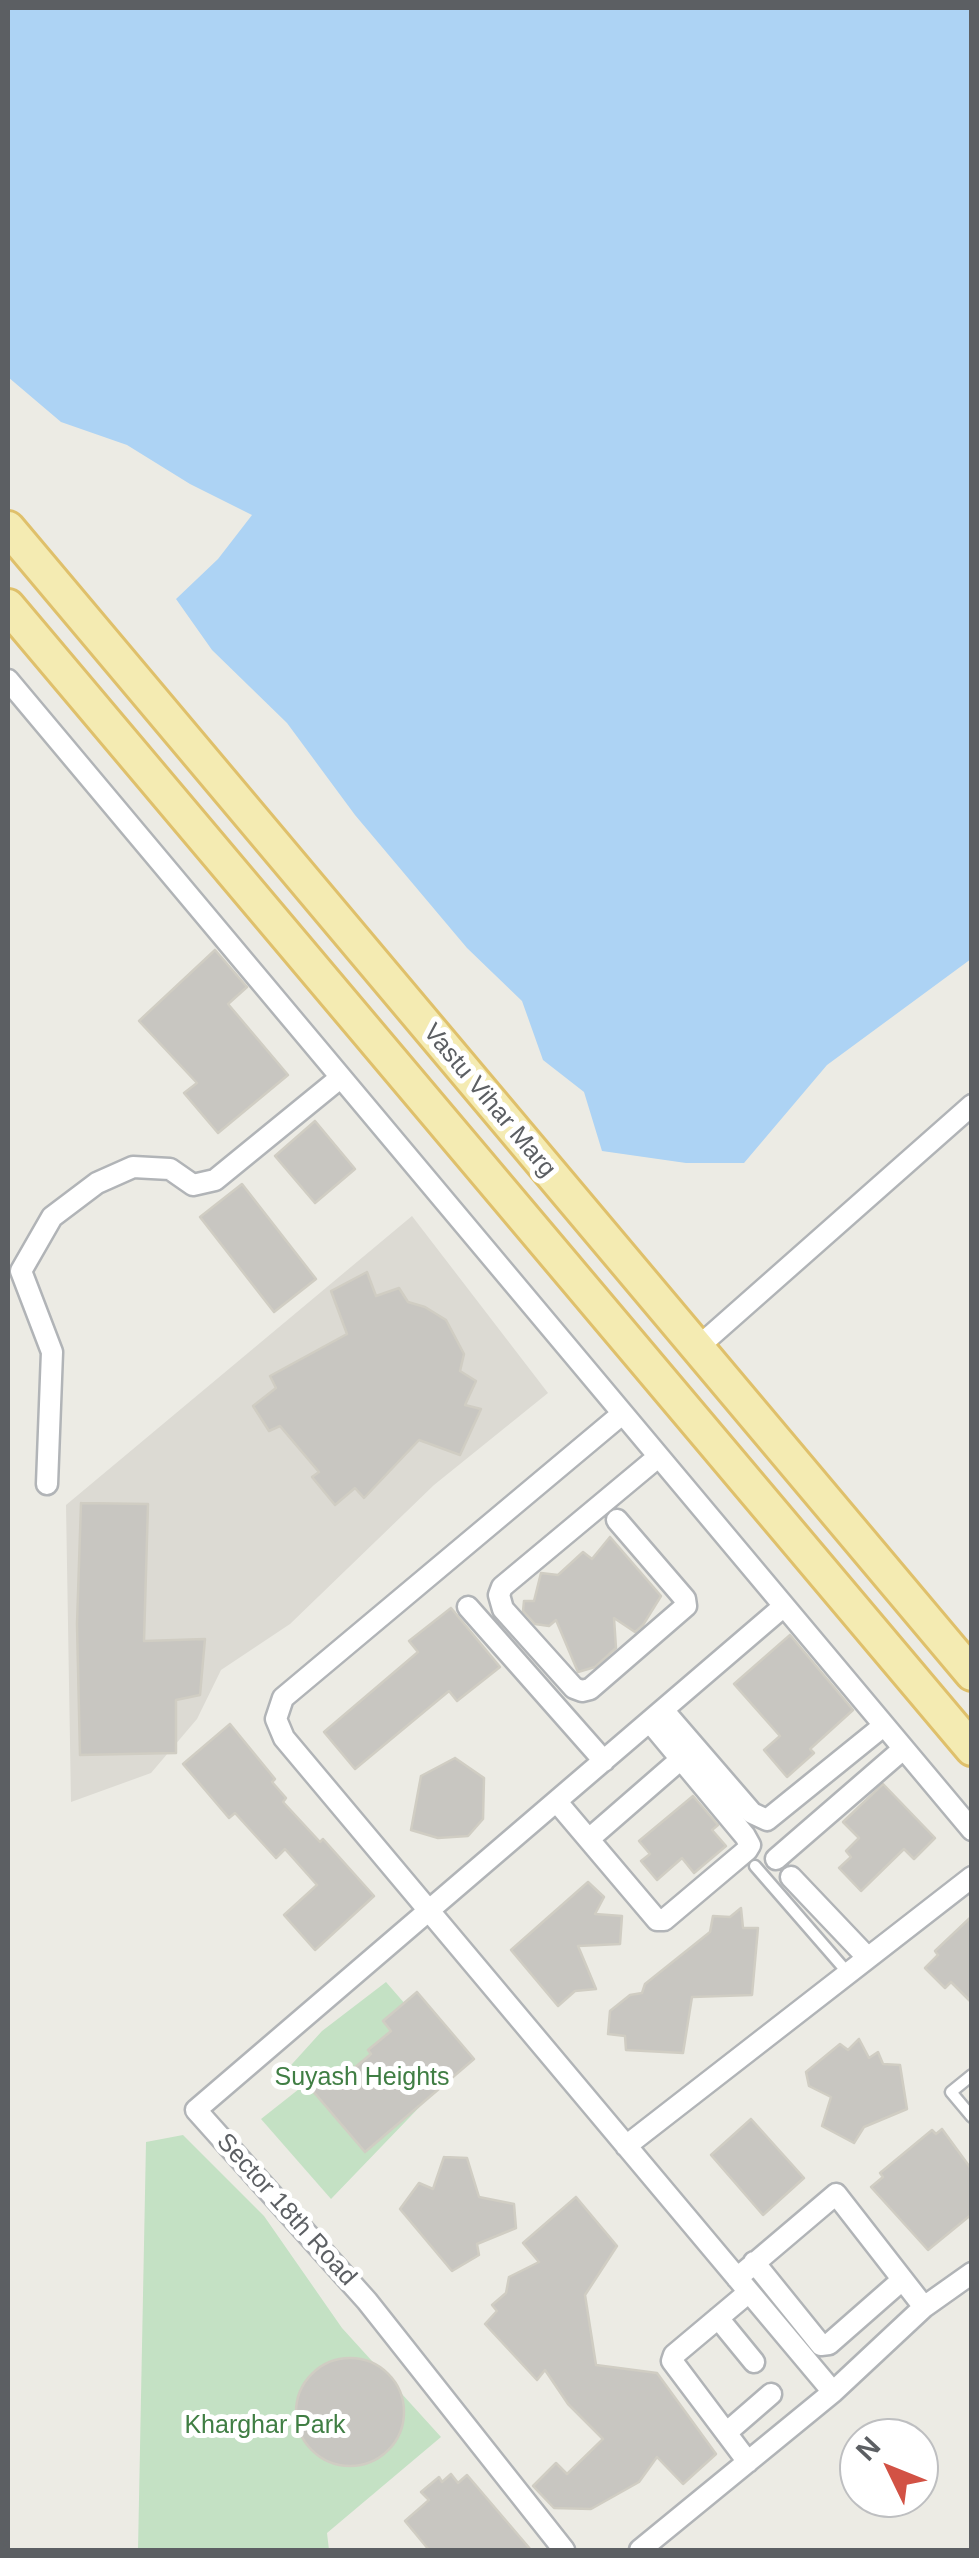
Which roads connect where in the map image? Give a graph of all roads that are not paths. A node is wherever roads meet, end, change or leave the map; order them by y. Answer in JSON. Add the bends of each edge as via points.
{"nodes":[{"id":1,"x":8,"y":528,"type":"edge"},
{"id":2,"x":8,"y":606,"type":"edge"},
{"id":3,"x":8,"y":680,"type":"edge"},
{"id":4,"x":340,"y":1078,"type":"junction"},
{"id":5,"x":972,"y":1105,"type":"edge"},
{"id":6,"x":696,"y":1348,"type":"junction"},
{"id":7,"x":622,"y":1414,"type":"junction"},
{"id":8,"x":658,"y":1457,"type":"junction"},
{"id":9,"x":47,"y":1484,"type":"dead end"},
{"id":10,"x":617,"y":1520,"type":"dead end"},
{"id":11,"x":784,"y":1606,"type":"junction"},
{"id":12,"x":468,"y":1608,"type":"dead end"},
{"id":13,"x":972,"y":1674,"type":"edge"},
{"id":14,"x":657,"y":1716,"type":"junction"},
{"id":15,"x":882,"y":1726,"type":"junction"},
{"id":16,"x":972,"y":1748,"type":"edge"},
{"id":17,"x":902,"y":1750,"type":"junction"},
{"id":18,"x":681,"y":1759,"type":"junction"},
{"id":19,"x":604,"y":1761,"type":"junction"},
{"id":20,"x":557,"y":1802,"type":"junction"},
{"id":21,"x":972,"y":1830,"type":"edge"},
{"id":22,"x":589,"y":1840,"type":"junction"},
{"id":23,"x":765,"y":1863,"type":"joint"},
{"id":24,"x":791,"y":1877,"type":"dead end"},
{"id":25,"x":972,"y":1877,"type":"edge"},
{"id":26,"x":429,"y":1912,"type":"junction"},
{"id":27,"x":868,"y":1958,"type":"junction"},
{"id":28,"x":848,"y":1973,"type":"junction"},
{"id":29,"x":972,"y":2075,"type":"edge"},
{"id":30,"x":972,"y":2117,"type":"edge"},
{"id":31,"x":626,"y":2146,"type":"junction"},
{"id":32,"x":754,"y":2262,"type":"junction"},
{"id":33,"x":972,"y":2273,"type":"edge"},
{"id":34,"x":902,"y":2280,"type":"junction"},
{"id":35,"x":743,"y":2285,"type":"junction"},
{"id":36,"x":924,"y":2308,"type":"junction"},
{"id":37,"x":718,"y":2318,"type":"junction"},
{"id":38,"x":754,"y":2362,"type":"dead end"},
{"id":39,"x":833,"y":2392,"type":"junction"},
{"id":40,"x":771,"y":2394,"type":"dead end"},
{"id":41,"x":726,"y":2433,"type":"junction"},
{"id":42,"x":748,"y":2462,"type":"junction"},
{"id":43,"x":564,"y":2550,"type":"edge"},
{"id":44,"x":640,"y":2550,"type":"edge"}],
"edges":[{"from":1,"to":6,"type":"main road","name":"Vastu Vihar Marg"},
{"from":2,"to":16,"type":"main road","name":"Vastu Vihar Marg"},
{"from":3,"to":4,"type":"street"},
{"from":4,"to":7,"type":"street"},
{"from":4,"to":9,"type":"street","via":[[215,1180],[193,1185],[170,1168],[133,1167],[97,1183],[52,1217],[21,1271],[52,1352]]},
{"from":5,"to":6,"type":"street"},
{"from":6,"to":13,"type":"main road","name":"Vastu Vihar Marg"},
{"from":7,"to":8,"type":"street"},
{"from":7,"to":26,"type":"street","via":[[284,1698],[276,1719],[284,1738]]},
{"from":8,"to":10,"type":"street","via":[[499,1594],[503,1608],[582,1691],[686,1606]]},
{"from":8,"to":11,"type":"street"},
{"from":11,"to":14,"type":"street","name":"Sector 18th Road"},
{"from":11,"to":15,"type":"street"},
{"from":12,"to":19,"type":"street"},
{"from":14,"to":15,"type":"street","via":[[752,1814],[767,1820]]},
{"from":14,"to":18,"type":"street"},
{"from":14,"to":19,"type":"street","name":"Sector 18th Road"},
{"from":15,"to":17,"type":"street"},
{"from":17,"to":21,"type":"street"},
{"from":17,"to":23,"type":"street"},
{"from":18,"to":22,"type":"street"},
{"from":18,"to":22,"type":"street","via":[[745,1836],[748,1850],[661,1920]]},
{"from":19,"to":20,"type":"street","name":"Sector 18th Road"},
{"from":20,"to":22,"type":"street"},
{"from":20,"to":26,"type":"street","name":"Sector 18th Road"},
{"from":23,"to":28,"type":"lane"},
{"from":24,"to":27,"type":"street"},
{"from":25,"to":27,"type":"street"},
{"from":26,"to":31,"type":"street"},
{"from":26,"to":43,"type":"street","name":"Sector 18th Road","via":[[196,2110],[367,2301]]},
{"from":27,"to":28,"type":"street"},
{"from":28,"to":31,"type":"street"},
{"from":29,"to":30,"type":"lane","via":[[951,2092]]},
{"from":31,"to":35,"type":"street"},
{"from":32,"to":34,"type":"street","via":[[821,2345]]},
{"from":32,"to":34,"type":"street","via":[[836,2194]]},
{"from":32,"to":35,"type":"street"},
{"from":33,"to":36,"type":"street"},
{"from":34,"to":36,"type":"street"},
{"from":35,"to":37,"type":"street"},
{"from":35,"to":39,"type":"street"},
{"from":36,"to":39,"type":"street"},
{"from":37,"to":38,"type":"street"},
{"from":37,"to":41,"type":"street","via":[[672,2361]]},
{"from":39,"to":42,"type":"street"},
{"from":40,"to":41,"type":"street"},
{"from":41,"to":42,"type":"street"},
{"from":42,"to":44,"type":"street"}]}
